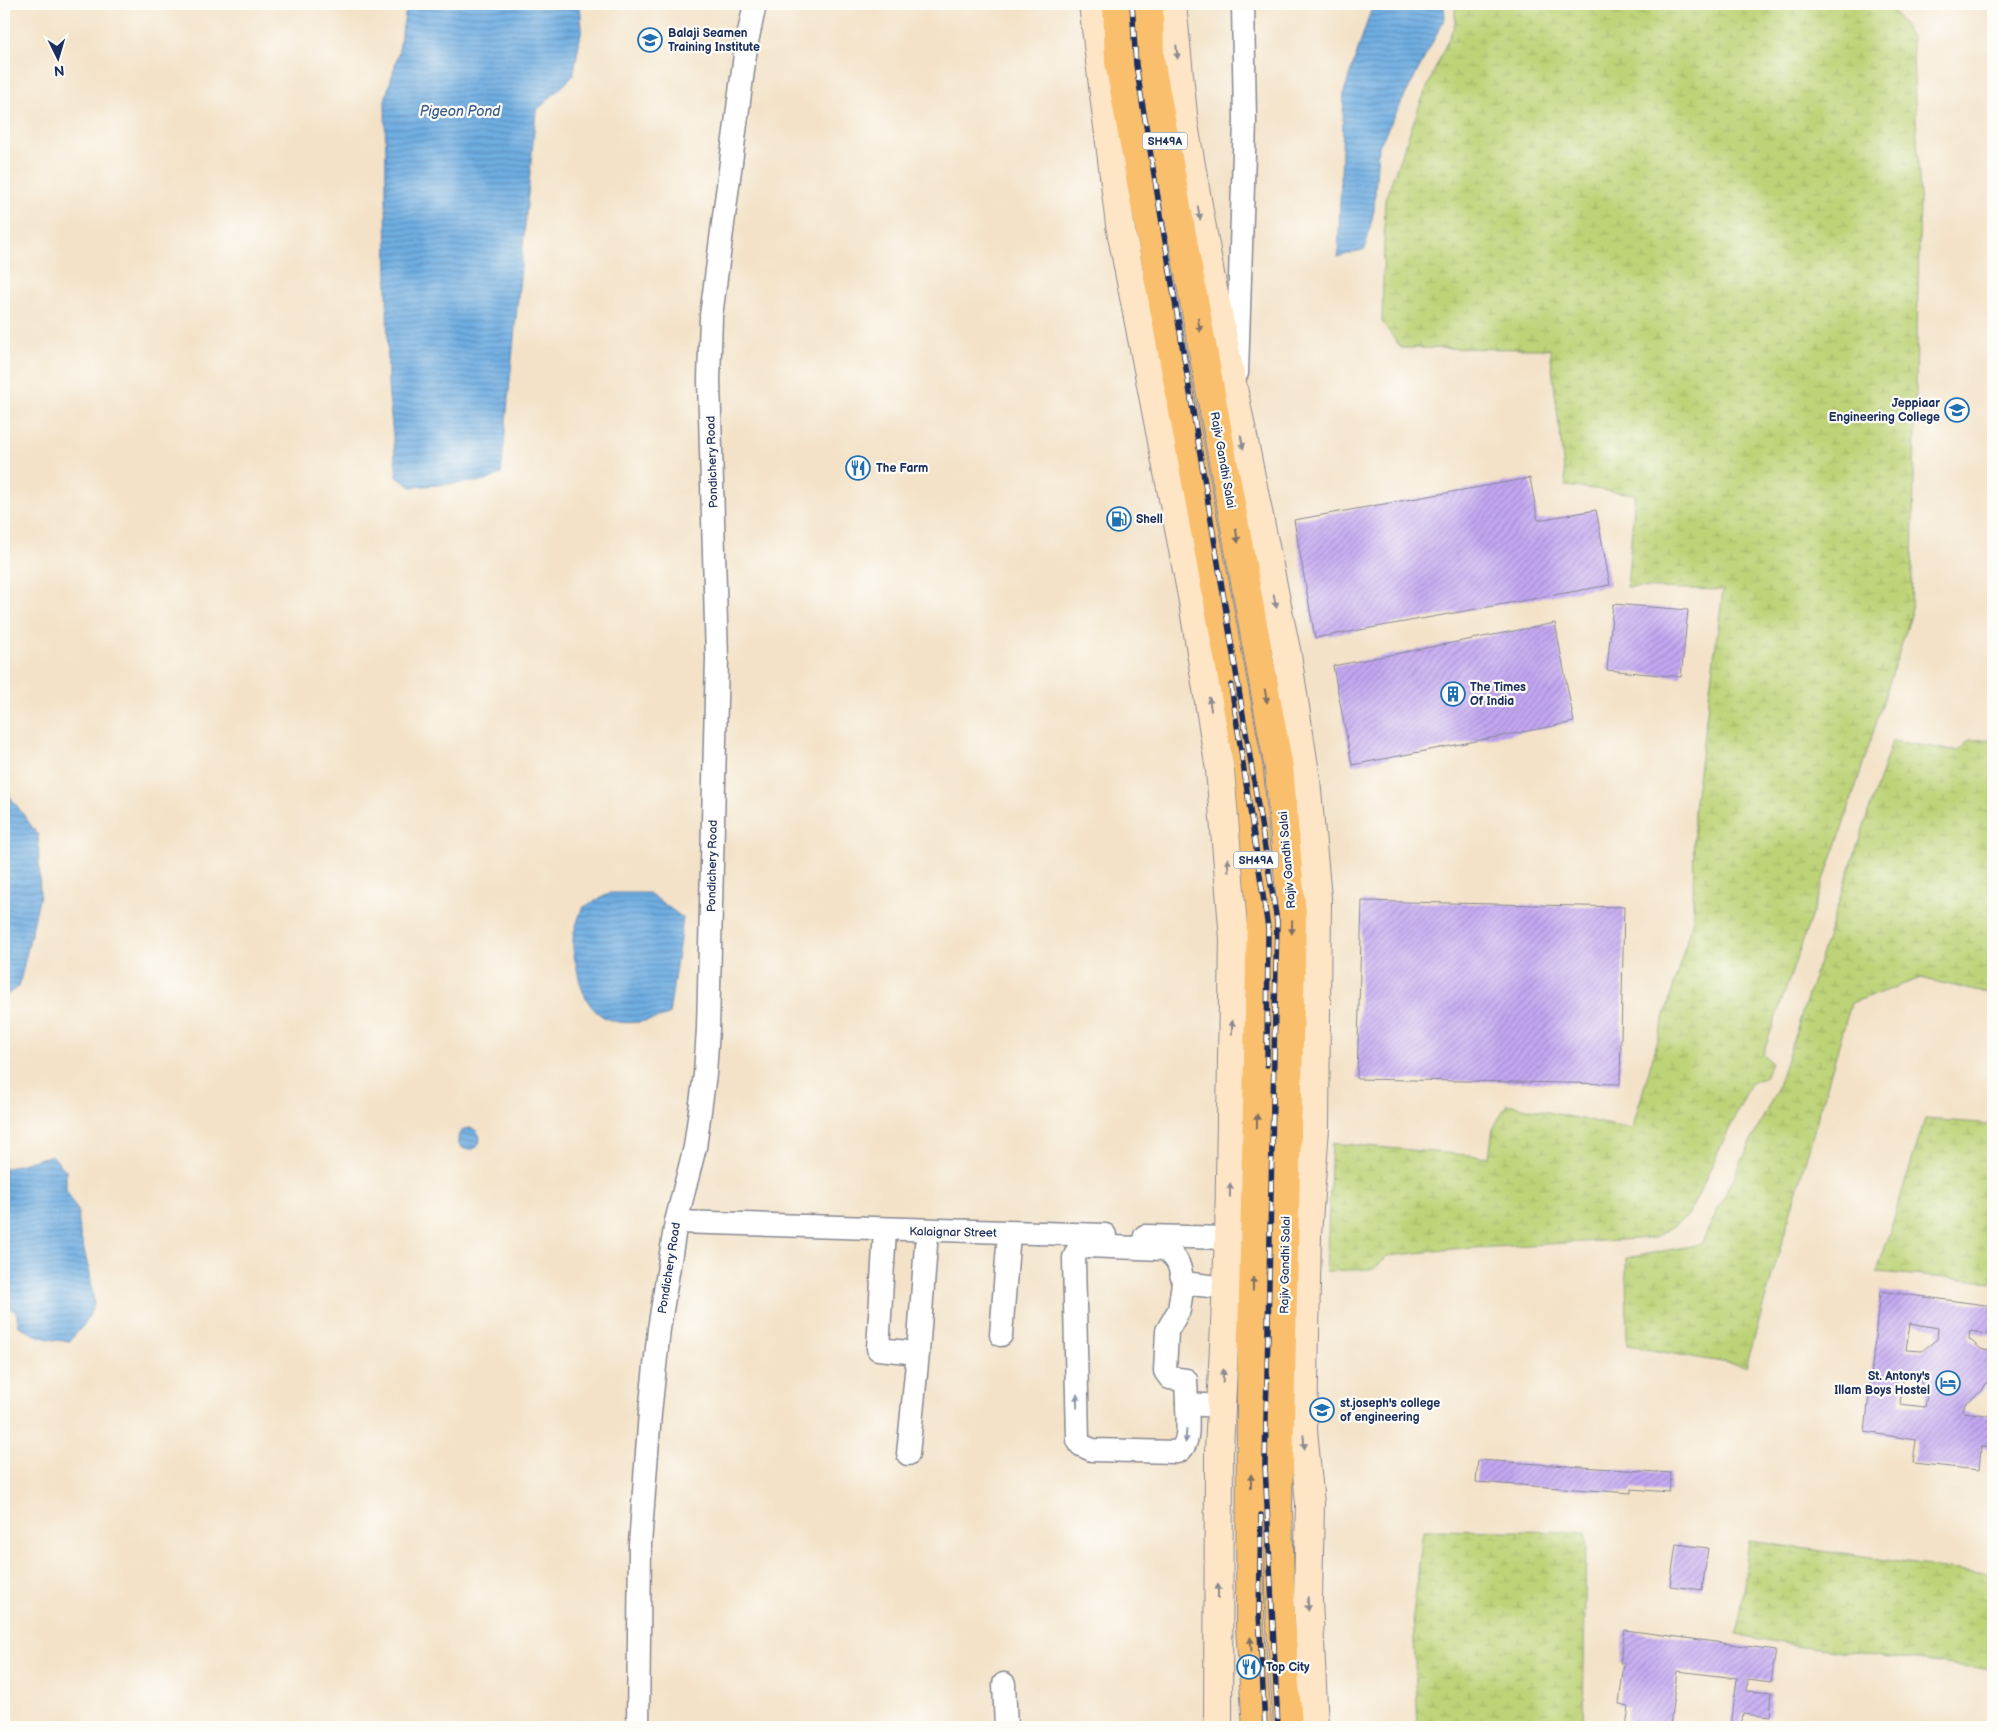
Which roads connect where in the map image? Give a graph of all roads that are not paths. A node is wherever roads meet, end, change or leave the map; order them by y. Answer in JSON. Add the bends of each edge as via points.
{"nodes":[{"id":1,"x":755,"y":4,"type":"edge"},
{"id":2,"x":1093,"y":4,"type":"edge"},
{"id":3,"x":1117,"y":4,"type":"edge"},
{"id":4,"x":1149,"y":4,"type":"edge"},
{"id":5,"x":1172,"y":4,"type":"edge"},
{"id":6,"x":1243,"y":4,"type":"edge"},
{"id":7,"x":1200,"y":276,"type":"junction"},
{"id":8,"x":1236,"y":406,"type":"junction"},
{"id":9,"x":676,"y":1222,"type":"junction"},
{"id":10,"x":884,"y":1230,"type":"junction"},
{"id":11,"x":1009,"y":1233,"type":"junction"},
{"id":12,"x":1229,"y":1238,"type":"junction"},
{"id":13,"x":926,"y":1245,"type":"dead end"},
{"id":14,"x":1183,"y":1283,"type":"junction"},
{"id":15,"x":1227,"y":1288,"type":"junction"},
{"id":16,"x":1253,"y":1315,"type":"junction"},
{"id":17,"x":1284,"y":1317,"type":"junction"},
{"id":18,"x":1001,"y":1335,"type":"dead end"},
{"id":19,"x":918,"y":1353,"type":"junction"},
{"id":20,"x":1187,"y":1404,"type":"junction"},
{"id":21,"x":1221,"y":1406,"type":"junction"},
{"id":22,"x":908,"y":1454,"type":"dead end"},
{"id":23,"x":1004,"y":1684,"type":"dead end"},
{"id":24,"x":638,"y":1727,"type":"edge"},
{"id":25,"x":1006,"y":1727,"type":"edge"},
{"id":26,"x":1218,"y":1727,"type":"edge"},
{"id":27,"x":1257,"y":1727,"type":"edge"},
{"id":28,"x":1288,"y":1727,"type":"edge"},
{"id":29,"x":1314,"y":1727,"type":"edge"}],
"edges":[{"from":1,"to":9,"type":"street","name":"Pondichery Road","via":[[746,47],[711,316],[709,380],[717,658],[708,1029],[695,1146]]},
{"from":12,"to":2,"type":"street","one_way":true,"via":[[1234,940],[1220,770],[1192,596],[1120,225]]},
{"from":16,"to":3,"type":"main road","number":"SH49A","one_way":true,"via":[[1261,916],[1249,772],[1119,62]]},
{"from":4,"to":7,"type":"main road","name":"Rajiv Gandhi Salai","number":"SH49A","via":[[1150,59]]},
{"from":5,"to":7,"type":"street","one_way":true},
{"from":6,"to":8,"type":"street","via":[[1245,121]]},
{"from":7,"to":8,"type":"street"},
{"from":7,"to":17,"type":"main road","name":"Rajiv Gandhi Salai","number":"SH49A","one_way":true,"via":[[1279,768],[1292,915]]},
{"from":8,"to":29,"type":"street","one_way":true,"via":[[1287,655],[1306,780],[1317,898],[1315,1128],[1307,1235],[1303,1430],[1310,1504],[1308,1600]]},
{"from":9,"to":10,"type":"street","name":"Kalaignar Street"},
{"from":9,"to":24,"type":"street","name":"Pondichery Road","via":[[658,1339],[640,1544]]},
{"from":10,"to":11,"type":"street","name":"Kalaignar Street"},
{"from":10,"to":19,"type":"street","via":[[878,1349]]},
{"from":11,"to":12,"type":"street","name":"Kalaignar Street"},
{"from":11,"to":18,"type":"street"},
{"from":12,"to":15,"type":"street"},
{"from":13,"to":19,"type":"street"},
{"from":14,"to":15,"type":"street"},
{"from":14,"to":20,"type":"street","via":[[1179,1310],[1167,1331],[1165,1371],[1170,1378],[1186,1380]]},
{"from":20,"to":14,"type":"street","one_way":true,"via":[[1186,1443],[1177,1452],[1092,1450],[1078,1440],[1074,1258],[1077,1250],[1086,1246],[1164,1249],[1174,1254],[1180,1263]]},
{"from":21,"to":15,"type":"street","one_way":true},
{"from":16,"to":17,"type":"main road"},
{"from":27,"to":16,"type":"main road","number":"SH49A","one_way":true,"via":[[1250,1627]]},
{"from":17,"to":28,"type":"main road","name":"Rajiv Gandhi Salai","number":"SH49A","via":[[1278,1506]]},
{"from":19,"to":22,"type":"street"},
{"from":20,"to":21,"type":"street"},
{"from":26,"to":21,"type":"street","one_way":true},
{"from":23,"to":25,"type":"street"}]}
